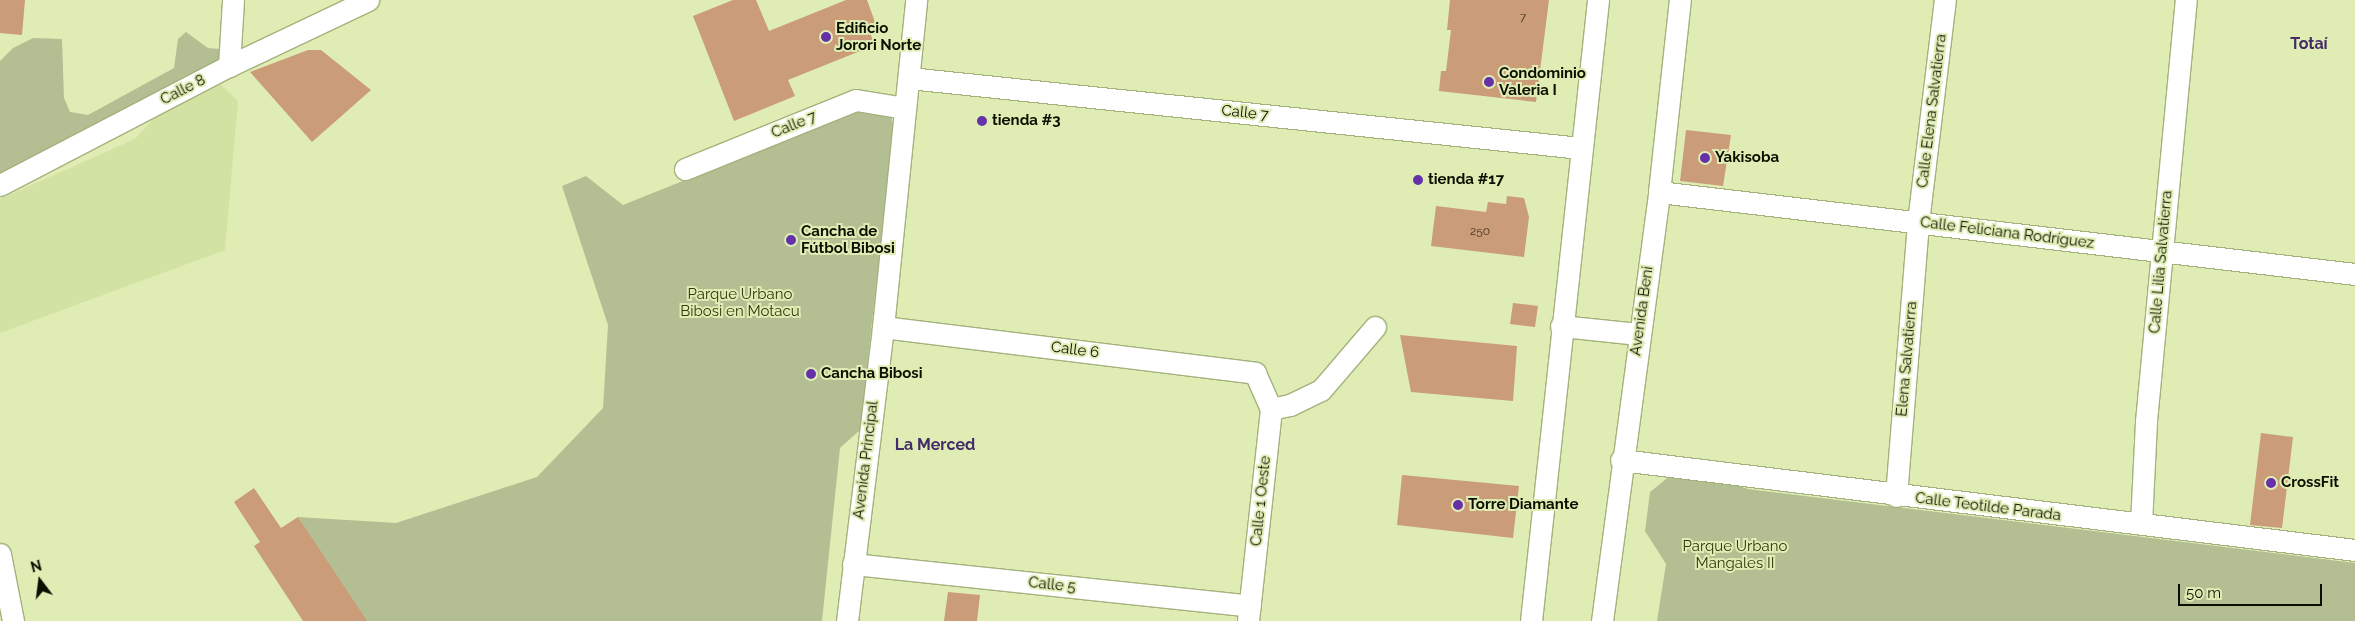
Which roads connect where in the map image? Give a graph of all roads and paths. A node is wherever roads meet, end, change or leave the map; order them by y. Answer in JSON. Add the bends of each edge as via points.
{"nodes":[{"id":1,"x":233,"y":0,"type":"edge"},
{"id":2,"x":368,"y":0,"type":"edge"},
{"id":3,"x":916,"y":0,"type":"edge"},
{"id":4,"x":1598,"y":0,"type":"edge"},
{"id":5,"x":1680,"y":0,"type":"edge"},
{"id":6,"x":1946,"y":0,"type":"edge"},
{"id":7,"x":2186,"y":0,"type":"edge"},
{"id":8,"x":229,"y":66,"type":"junction"},
{"id":9,"x":908,"y":78,"type":"junction"},
{"id":10,"x":906,"y":108,"type":"junction"},
{"id":11,"x":1581,"y":148,"type":"junction"},
{"id":12,"x":685,"y":169,"type":"dead end"},
{"id":13,"x":0,"y":185,"type":"edge"},
{"id":14,"x":1659,"y":192,"type":"junction"},
{"id":15,"x":1918,"y":222,"type":"junction"},
{"id":16,"x":2161,"y":251,"type":"junction"},
{"id":17,"x":2355,"y":274,"type":"edge"},
{"id":18,"x":883,"y":326,"type":"junction"},
{"id":19,"x":1561,"y":326,"type":"junction"},
{"id":20,"x":1375,"y":327,"type":"dead end"},
{"id":21,"x":1638,"y":334,"type":"junction"},
{"id":22,"x":1262,"y":383,"type":"joint"},
{"id":23,"x":1271,"y":409,"type":"junction"},
{"id":24,"x":1621,"y":460,"type":"junction"},
{"id":25,"x":1896,"y":496,"type":"junction"},
{"id":26,"x":2141,"y":524,"type":"junction"},
{"id":27,"x":2355,"y":550,"type":"edge"},
{"id":28,"x":0,"y":554,"type":"edge"},
{"id":29,"x":853,"y":564,"type":"junction"},
{"id":30,"x":1249,"y":614,"type":"edge"},
{"id":31,"x":12,"y":621,"type":"edge"},
{"id":32,"x":847,"y":621,"type":"edge"},
{"id":33,"x":1531,"y":621,"type":"edge"},
{"id":34,"x":1602,"y":621,"type":"edge"}],
"edges":[{"from":1,"to":8,"type":"street"},
{"from":2,"to":8,"type":"street","name":"Calle 8"},
{"from":3,"to":9,"type":"street","name":"Avenida Principal"},
{"from":4,"to":11,"type":"street"},
{"from":5,"to":14,"type":"street","name":"Avenida Beni"},
{"from":6,"to":15,"type":"street","name":"Calle Elena Salvatierra"},
{"from":7,"to":16,"type":"street","name":"Calle Lilia Salvatierra"},
{"from":8,"to":13,"type":"street","name":"Calle 8"},
{"from":9,"to":10,"type":"street","name":"Avenida Principal"},
{"from":9,"to":11,"type":"street","name":"Calle 7"},
{"from":10,"to":12,"type":"street","name":"Calle 7","via":[[856,100]]},
{"from":10,"to":18,"type":"street","name":"Avenida Principal"},
{"from":11,"to":19,"type":"street"},
{"from":14,"to":15,"type":"street","name":"Calle Feliciana Rodríguez"},
{"from":14,"to":21,"type":"street","name":"Avenida Beni"},
{"from":15,"to":16,"type":"street","name":"Calle Feliciana Rodríguez"},
{"from":15,"to":25,"type":"street","name":"Elena Salvatierra"},
{"from":16,"to":17,"type":"street","name":"Calle Feliciana Rodríguez"},
{"from":16,"to":26,"type":"street","name":"Calle Lilia Salvatierra"},
{"from":18,"to":22,"type":"street","name":"Calle 6","via":[[1247,370]]},
{"from":18,"to":29,"type":"street","name":"Avenida Principal"},
{"from":19,"to":21,"type":"street"},
{"from":19,"to":33,"type":"street"},
{"from":20,"to":23,"type":"street","via":[[1321,390],[1290,405]]},
{"from":21,"to":24,"type":"street","name":"Avenida Beni"},
{"from":22,"to":23,"type":"street","name":"Calle 1 Oeste"},
{"from":23,"to":30,"type":"street","name":"Calle 1 Oeste"},
{"from":24,"to":25,"type":"street","name":"Calle Teotilde Parada"},
{"from":24,"to":34,"type":"street","name":"Avenida Beni"},
{"from":25,"to":26,"type":"street","name":"Calle Teotilde Parada"},
{"from":26,"to":27,"type":"street","name":"Calle Teotilde Parada"},
{"from":28,"to":31,"type":"street"},
{"from":29,"to":30,"type":"street","name":"Calle 5"},
{"from":29,"to":32,"type":"street","name":"Avenida Principal"}]}
